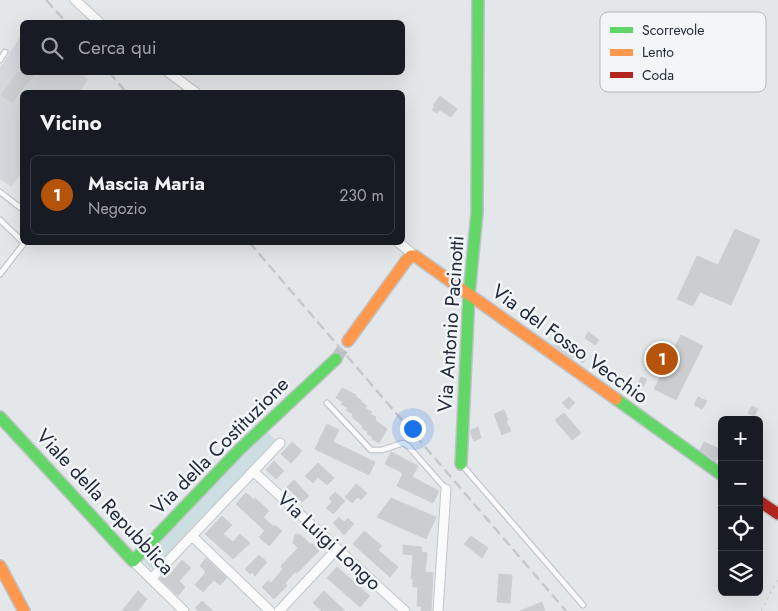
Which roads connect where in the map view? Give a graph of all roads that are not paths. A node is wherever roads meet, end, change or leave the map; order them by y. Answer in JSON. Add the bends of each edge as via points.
{"nodes":[{"id":1,"x":75,"y":0,"type":"edge"},
{"id":2,"x":478,"y":0,"type":"edge"},
{"id":3,"x":97,"y":20,"type":"edge"},
{"id":4,"x":5,"y":52,"type":"dead end"},
{"id":5,"x":0,"y":60,"type":"edge"},
{"id":6,"x":172,"y":75,"type":"edge"},
{"id":7,"x":192,"y":90,"type":"edge"},
{"id":8,"x":0,"y":192,"type":"edge"},
{"id":9,"x":20,"y":207,"type":"edge"},
{"id":10,"x":0,"y":220,"type":"edge"},
{"id":11,"x":20,"y":238,"type":"edge"},
{"id":12,"x":22,"y":245,"type":"edge"},
{"id":13,"x":401,"y":245,"type":"edge"},
{"id":14,"x":414,"y":256,"type":"junction"},
{"id":15,"x":0,"y":274,"type":"edge"},
{"id":16,"x":470,"y":295,"type":"junction"},
{"id":17,"x":348,"y":341,"type":"tunnel mouth"},
{"id":18,"x":336,"y":359,"type":"tunnel mouth"},
{"id":19,"x":327,"y":402,"type":"dead end"},
{"id":20,"x":0,"y":417,"type":"edge"},
{"id":21,"x":280,"y":443,"type":"dead end"},
{"id":22,"x":461,"y":464,"type":"joint"},
{"id":23,"x":253,"y":471,"type":"junction"},
{"id":24,"x":718,"y":472,"type":"edge"},
{"id":25,"x":446,"y":489,"type":"joint"},
{"id":26,"x":763,"y":504,"type":"edge"},
{"id":27,"x":778,"y":514,"type":"edge"},
{"id":28,"x":192,"y":536,"type":"junction"},
{"id":29,"x":337,"y":550,"type":"junction"},
{"id":30,"x":133,"y":561,"type":"junction"},
{"id":31,"x":0,"y":566,"type":"edge"},
{"id":32,"x":151,"y":579,"type":"junction"},
{"id":33,"x":583,"y":605,"type":"dead end"},
{"id":34,"x":24,"y":611,"type":"edge"},
{"id":35,"x":184,"y":611,"type":"edge"},
{"id":36,"x":269,"y":611,"type":"edge"},
{"id":37,"x":279,"y":611,"type":"edge"},
{"id":38,"x":405,"y":611,"type":"edge"},
{"id":39,"x":438,"y":611,"type":"edge"}],
"edges":[{"from":1,"to":3,"type":"street"},
{"from":2,"to":16,"type":"street","name":"Via Antonio Pacinotti","via":[[477,213]]},
{"from":4,"to":5,"type":"lane"},
{"from":6,"to":7,"type":"street"},
{"from":8,"to":9,"type":"lane"},
{"from":10,"to":11,"type":"lane"},
{"from":12,"to":15,"type":"lane"},
{"from":13,"to":14,"type":"street","name":"Via del Fosso Vecchio"},
{"from":14,"to":16,"type":"street","name":"Via del Fosso Vecchio"},
{"from":14,"to":17,"type":"street","via":[[406,261]]},
{"from":16,"to":22,"type":"street","name":"Via Antonio Pacinotti"},
{"from":16,"to":24,"type":"street","name":"Via del Fosso Vecchio"},
{"from":18,"to":30,"type":"street","name":"Via della Costituzione","via":[[240,448]]},
{"from":19,"to":25,"type":"lane","via":[[371,450],[403,443]]},
{"from":20,"to":30,"type":"street","name":"Viale della Repubblica"},
{"from":21,"to":23,"type":"street"},
{"from":22,"to":33,"type":"lane","name":"Via Antonio Pacinotti"},
{"from":23,"to":28,"type":"street"},
{"from":23,"to":29,"type":"street","name":"Via Luigi Longo"},
{"from":25,"to":39,"type":"street"},
{"from":26,"to":27,"type":"street"},
{"from":28,"to":32,"type":"street"},
{"from":28,"to":36,"type":"street"},
{"from":29,"to":37,"type":"street"},
{"from":29,"to":38,"type":"street","name":"Via Luigi Longo"},
{"from":30,"to":32,"type":"street","name":"Viale della Repubblica"},
{"from":31,"to":34,"type":"street"},
{"from":32,"to":35,"type":"street","name":"Viale della Repubblica"}]}
